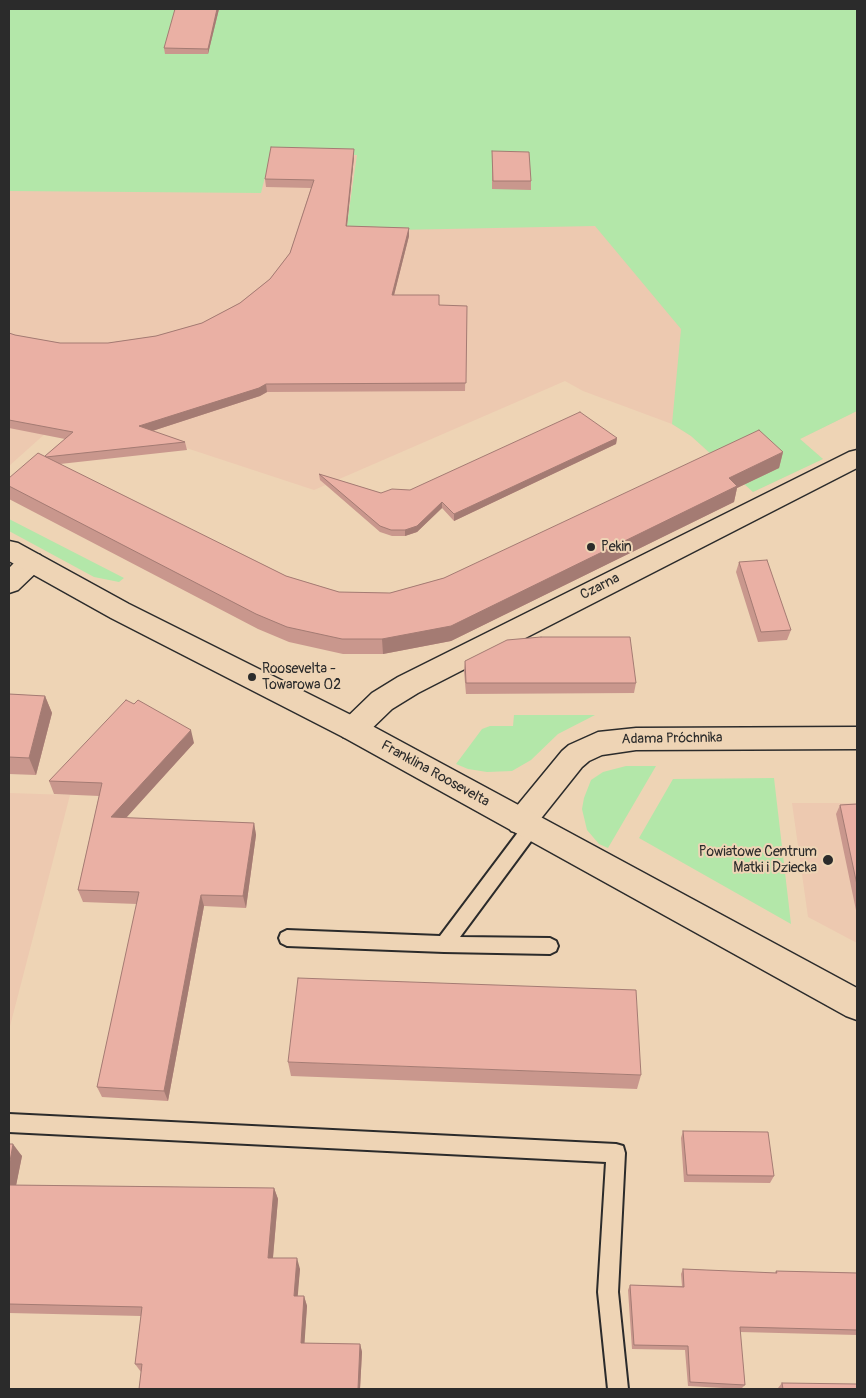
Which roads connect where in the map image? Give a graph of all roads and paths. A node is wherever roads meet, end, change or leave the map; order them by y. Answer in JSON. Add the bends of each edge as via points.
{"nodes":[{"id":1,"x":857,"y":458,"type":"edge"},
{"id":2,"x":20,"y":556,"type":"edge"},
{"id":3,"x":9,"y":583,"type":"edge"},
{"id":4,"x":353,"y":729,"type":"junction"},
{"id":5,"x":857,"y":738,"type":"edge"},
{"id":6,"x":526,"y":825,"type":"junction"},
{"id":7,"x":287,"y":938,"type":"dead end"},
{"id":8,"x":444,"y":944,"type":"junction"},
{"id":9,"x":550,"y":946,"type":"dead end"},
{"id":10,"x":857,"y":1005,"type":"edge"},
{"id":11,"x":9,"y":1122,"type":"edge"},
{"id":12,"x":618,"y":1389,"type":"edge"}],
"edges":[{"from":1,"to":4,"type":"street","name":"Czarna","via":[[423,678],[382,701]]},
{"from":2,"to":3,"type":"street"},
{"from":2,"to":4,"type":"street","name":"Franklina Roosevelta","via":[[120,611]]},
{"from":4,"to":6,"type":"street","name":"Franklina Roosevelta"},
{"from":5,"to":6,"type":"street","name":"Adama Próchnika","via":[[636,739],[598,744],[572,759]]},
{"from":6,"to":8,"type":"lane"},
{"from":6,"to":10,"type":"street","name":"Franklina Roosevelta"},
{"from":7,"to":8,"type":"lane"},
{"from":8,"to":9,"type":"lane"},
{"from":11,"to":12,"type":"lane","via":[[616,1153],[608,1292]]}]}
